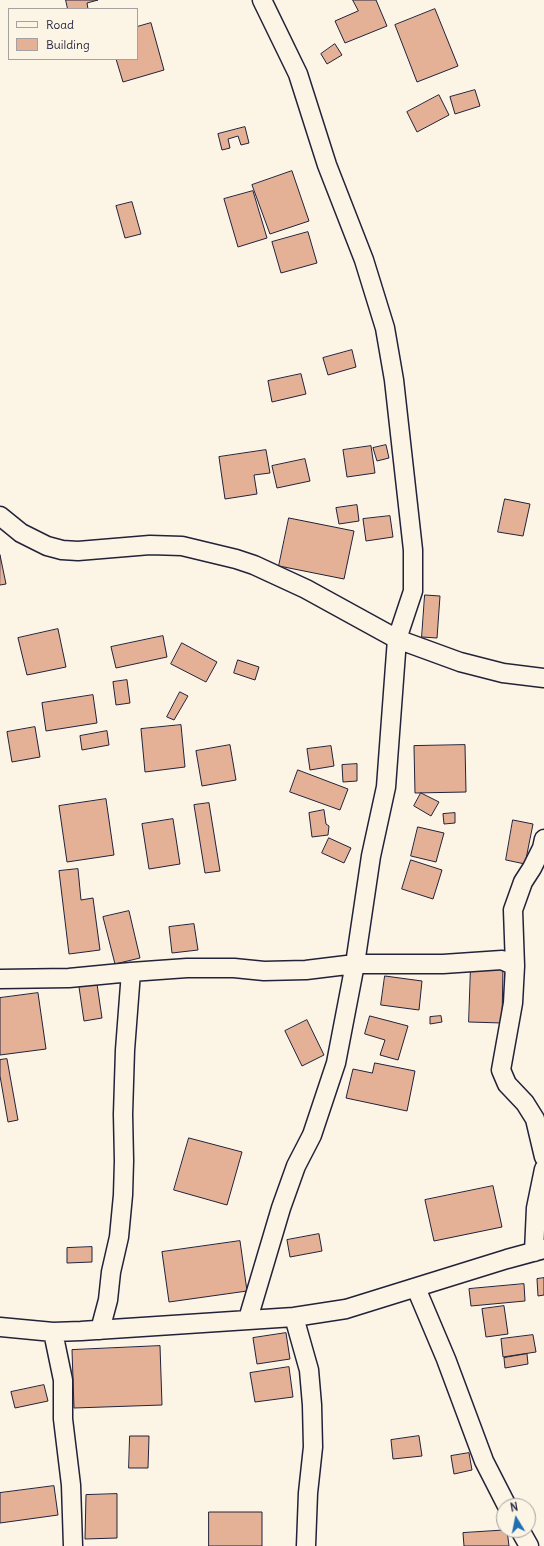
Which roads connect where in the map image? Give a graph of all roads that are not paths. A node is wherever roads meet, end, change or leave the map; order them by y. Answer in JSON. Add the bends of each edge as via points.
{"nodes":[{"id":1,"x":262,"y":0,"type":"edge"},
{"id":2,"x":0,"y":516,"type":"edge"},
{"id":3,"x":397,"y":639,"type":"junction"},
{"id":4,"x":544,"y":678,"type":"edge"},
{"id":5,"x":544,"y":839,"type":"edge"},
{"id":6,"x":355,"y":964,"type":"junction"},
{"id":7,"x":515,"y":966,"type":"junction"},
{"id":8,"x":131,"y":972,"type":"junction"},
{"id":9,"x":0,"y":979,"type":"edge"},
{"id":10,"x":544,"y":1157,"type":"edge"},
{"id":11,"x":544,"y":1169,"type":"edge"},
{"id":12,"x":539,"y":1251,"type":"edge"},
{"id":13,"x":416,"y":1288,"type":"junction"},
{"id":14,"x":294,"y":1317,"type":"junction"},
{"id":15,"x":248,"y":1319,"type":"junction"},
{"id":16,"x":0,"y":1327,"type":"edge"},
{"id":17,"x":100,"y":1330,"type":"junction"},
{"id":18,"x":53,"y":1332,"type":"junction"},
{"id":19,"x":503,"y":1498,"type":"edge"},
{"id":20,"x":72,"y":1546,"type":"edge"},
{"id":21,"x":306,"y":1546,"type":"edge"}],
"edges":[{"from":1,"to":3,"type":"street","via":[[298,74],[327,165],[364,260],[385,328],[394,380],[413,550],[413,591]]},
{"from":2,"to":3,"type":"street","via":[[21,533],[47,546],[62,550],[150,545],[182,546],[236,559],[306,589]]},
{"from":3,"to":4,"type":"street","via":[[460,662]]},
{"from":3,"to":6,"type":"street","via":[[386,787],[371,856]]},
{"from":5,"to":7,"type":"street","via":[[542,848],[523,882],[513,910]]},
{"from":6,"to":7,"type":"street","via":[[443,964],[502,960]]},
{"from":6,"to":8,"type":"street","via":[[306,970],[187,968]]},
{"from":6,"to":15,"type":"street","via":[[336,1063],[312,1135],[296,1166],[281,1208]]},
{"from":7,"to":10,"type":"street","via":[[513,1003],[501,1070],[505,1080],[536,1120]]},
{"from":8,"to":9,"type":"street","via":[[70,978]]},
{"from":8,"to":17,"type":"street","via":[[123,1107],[123,1195],[119,1237]]},
{"from":11,"to":12,"type":"street","via":[[536,1208]]},
{"from":12,"to":13,"type":"street","via":[[465,1271]]},
{"from":13,"to":14,"type":"street","via":[[346,1309]]},
{"from":13,"to":19,"type":"street","via":[[484,1461]]},
{"from":14,"to":15,"type":"street"},
{"from":14,"to":21,"type":"street","via":[[309,1370],[312,1405],[313,1447]]},
{"from":15,"to":17,"type":"street"},
{"from":16,"to":18,"type":"street"},
{"from":17,"to":18,"type":"street"},
{"from":18,"to":20,"type":"street","via":[[63,1380],[62,1420],[71,1485]]}]}
